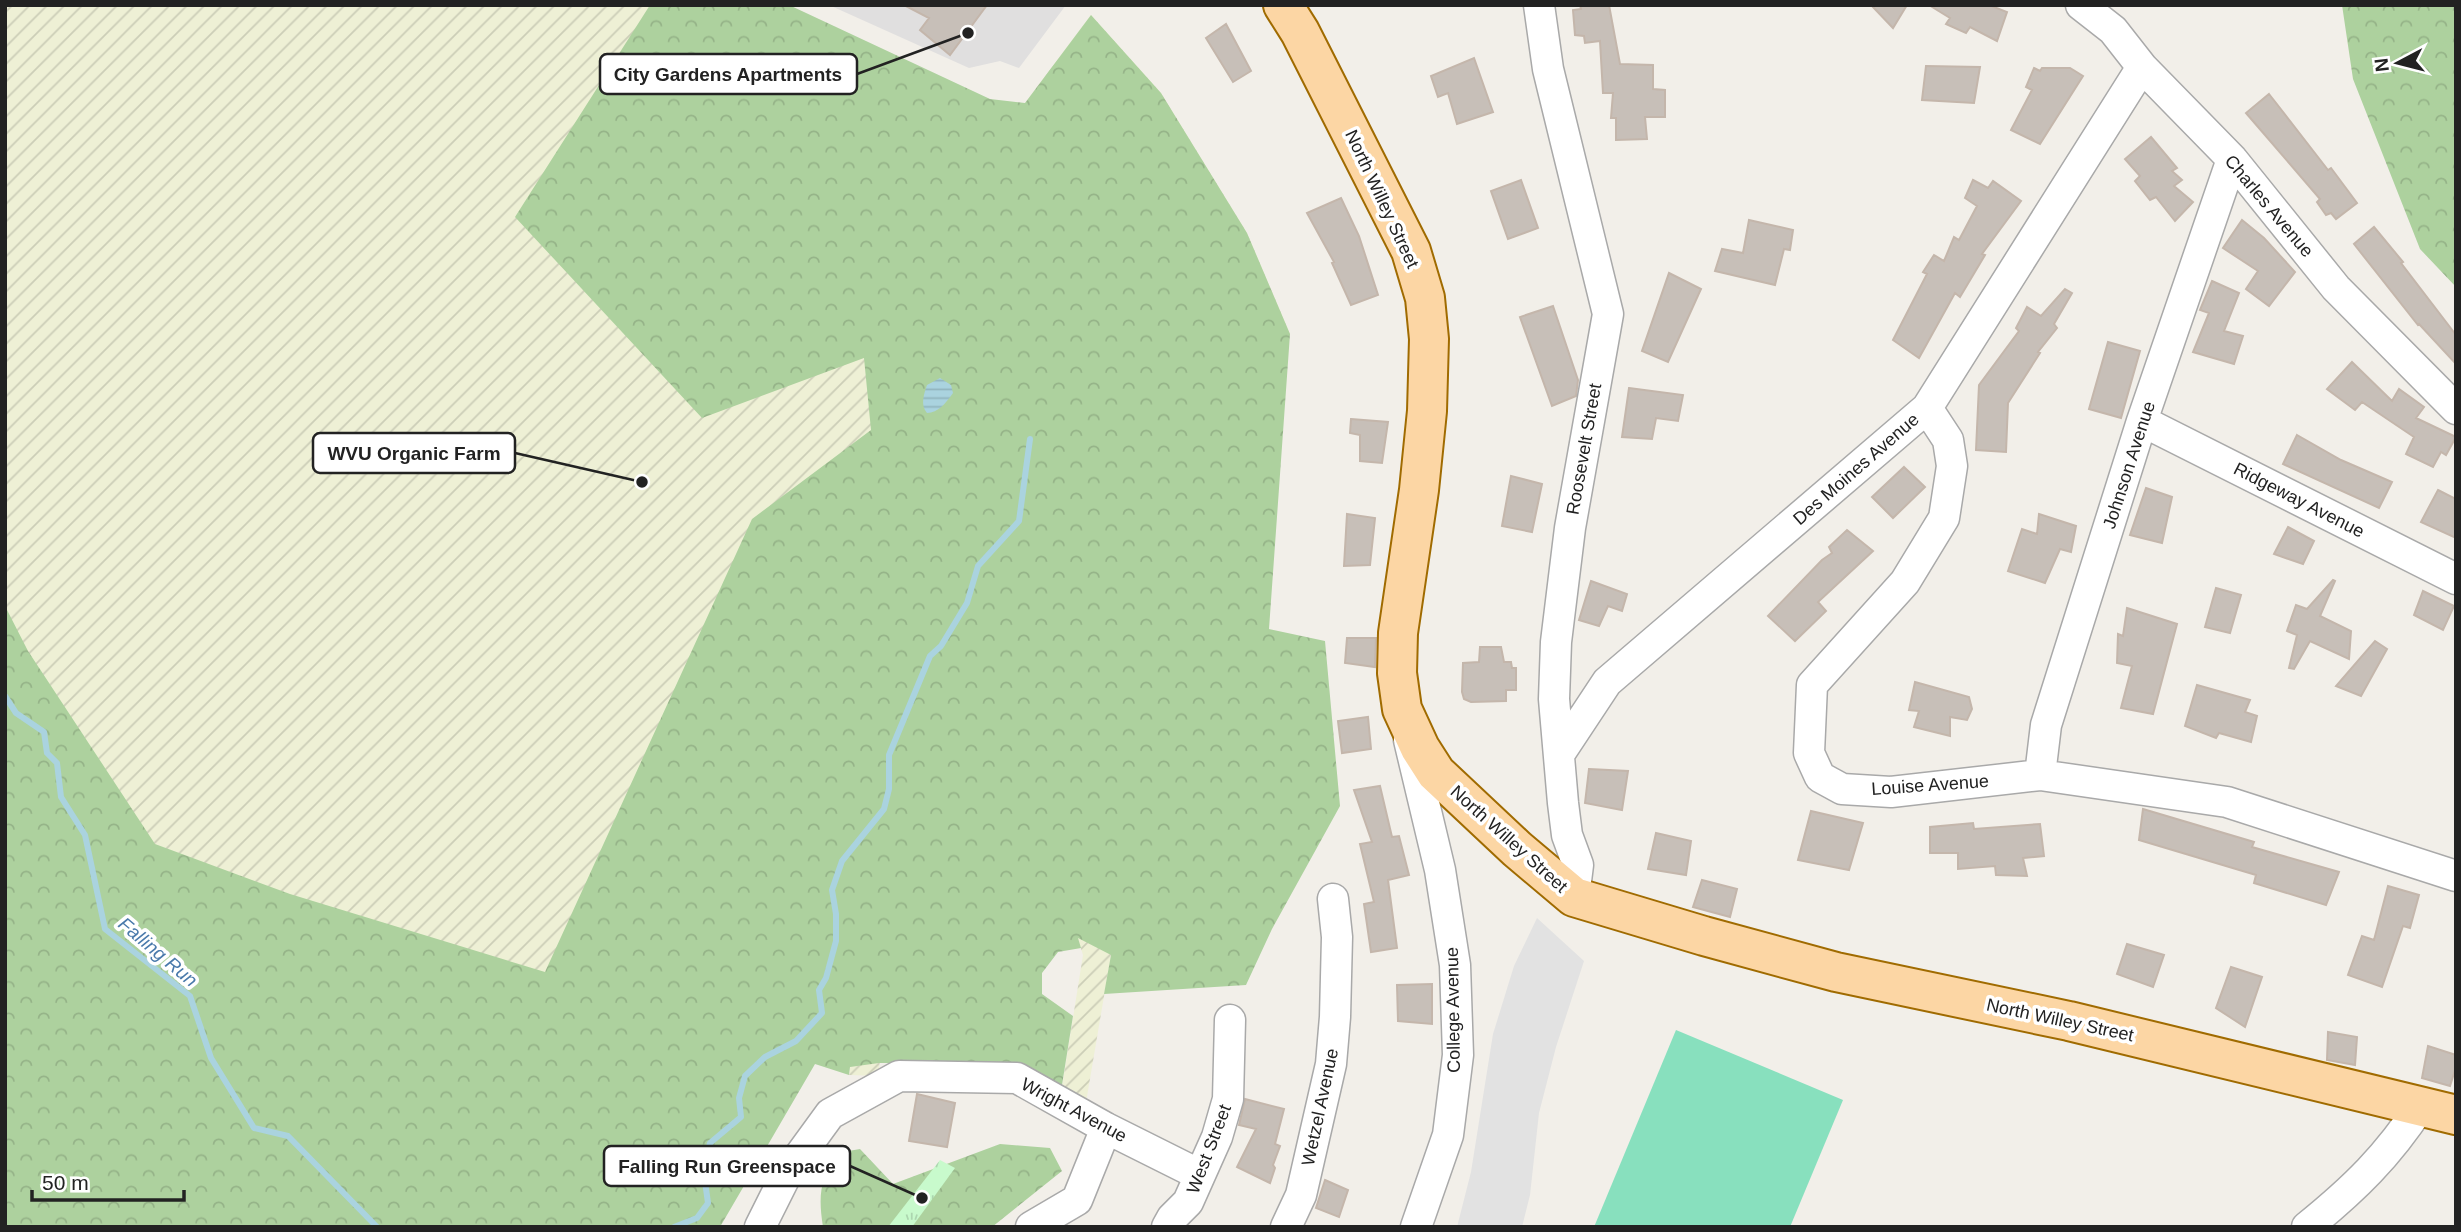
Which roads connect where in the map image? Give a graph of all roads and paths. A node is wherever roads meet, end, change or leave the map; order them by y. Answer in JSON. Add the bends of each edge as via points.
{"nodes":[{"id":1,"x":1283,"y":5,"type":"edge"},
{"id":2,"x":1539,"y":5,"type":"edge"},
{"id":3,"x":2083,"y":6,"type":"edge"},
{"id":4,"x":2142,"y":67,"type":"junction"},
{"id":5,"x":2232,"y":159,"type":"junction"},
{"id":6,"x":1927,"y":408,"type":"junction"},
{"id":7,"x":2456,"y":409,"type":"edge"},
{"id":8,"x":2142,"y":421,"type":"junction"},
{"id":9,"x":2456,"y":579,"type":"edge"},
{"id":10,"x":1402,"y":709,"type":"junction"},
{"id":11,"x":1560,"y":753,"type":"junction"},
{"id":12,"x":2040,"y":775,"type":"junction"},
{"id":13,"x":2456,"y":876,"type":"edge"},
{"id":14,"x":1574,"y":897,"type":"junction"},
{"id":15,"x":1334,"y":899,"type":"dead end"},
{"id":16,"x":1230,"y":1020,"type":"dead end"},
{"id":17,"x":2438,"y":1110,"type":"edge"},
{"id":18,"x":1106,"y":1128,"type":"junction"},
{"id":19,"x":1200,"y":1175,"type":"junction"},
{"id":20,"x":2346,"y":1194,"type":"junction"},
{"id":21,"x":761,"y":1227,"type":"edge"},
{"id":22,"x":1031,"y":1227,"type":"edge"},
{"id":23,"x":1167,"y":1227,"type":"edge"},
{"id":24,"x":1286,"y":1227,"type":"edge"},
{"id":25,"x":1416,"y":1227,"type":"edge"},
{"id":26,"x":2307,"y":1227,"type":"edge"},
{"id":27,"x":2347,"y":1227,"type":"edge"}],
"edges":[{"from":1,"to":10,"type":"main road","name":"North Willey Street","via":[[1411,251],[1425,298],[1427,411],[1398,633]]},
{"from":2,"to":11,"type":"street","name":"Roosevelt Street","via":[[1548,69],[1608,313],[1570,528],[1556,642],[1554,699]]},
{"from":3,"to":4,"type":"street","name":"Charles Avenue","via":[[2113,30]]},
{"from":4,"to":5,"type":"street","name":"Charles Avenue"},
{"from":4,"to":6,"type":"street","name":"Des Moines Avenue"},
{"from":5,"to":7,"type":"street","name":"Charles Avenue","via":[[2336,288]]},
{"from":5,"to":8,"type":"street","name":"Johnson Avenue"},
{"from":6,"to":11,"type":"street","name":"Des Moines Avenue","via":[[1607,682]]},
{"from":6,"to":12,"type":"street","name":"Louise Avenue","via":[[1948,439],[1952,466],[1944,518],[1905,582],[1812,685],[1810,753],[1820,777],[1842,789],[1891,792]]},
{"from":8,"to":9,"type":"street","name":"Ridgeway Avenue"},
{"from":8,"to":12,"type":"street","name":"Johnson Avenue","via":[[2046,725]]},
{"from":10,"to":14,"type":"main road","name":"North Willey Street","via":[[1436,773]]},
{"from":10,"to":25,"type":"street","name":"College Avenue","via":[[1449,924],[1458,1055],[1448,1135]]},
{"from":11,"to":14,"type":"street","name":"Roosevelt Street","via":[[1567,835],[1578,864]]},
{"from":12,"to":13,"type":"street","name":"Louise Avenue","via":[[2227,802]]},
{"from":14,"to":17,"type":"main road","name":"North Willey Street","via":[[1836,972],[2069,1021]]},
{"from":15,"to":24,"type":"street","name":"Wetzel Avenue","via":[[1337,937],[1331,1064],[1301,1195]]},
{"from":16,"to":19,"type":"street","name":"West Street","via":[[1228,1099]]},
{"from":17,"to":20,"type":"street"},
{"from":18,"to":19,"type":"street","name":"Wright Avenue"},
{"from":18,"to":21,"type":"street","name":"Wright Avenue","via":[[1017,1078],[899,1076],[830,1114],[787,1173]]},
{"from":18,"to":22,"type":"street","via":[[1077,1200]]},
{"from":19,"to":23,"type":"street","name":"West Street","via":[[1188,1202]]},
{"from":20,"to":26,"type":"street"},
{"from":20,"to":27,"type":"street"}]}
